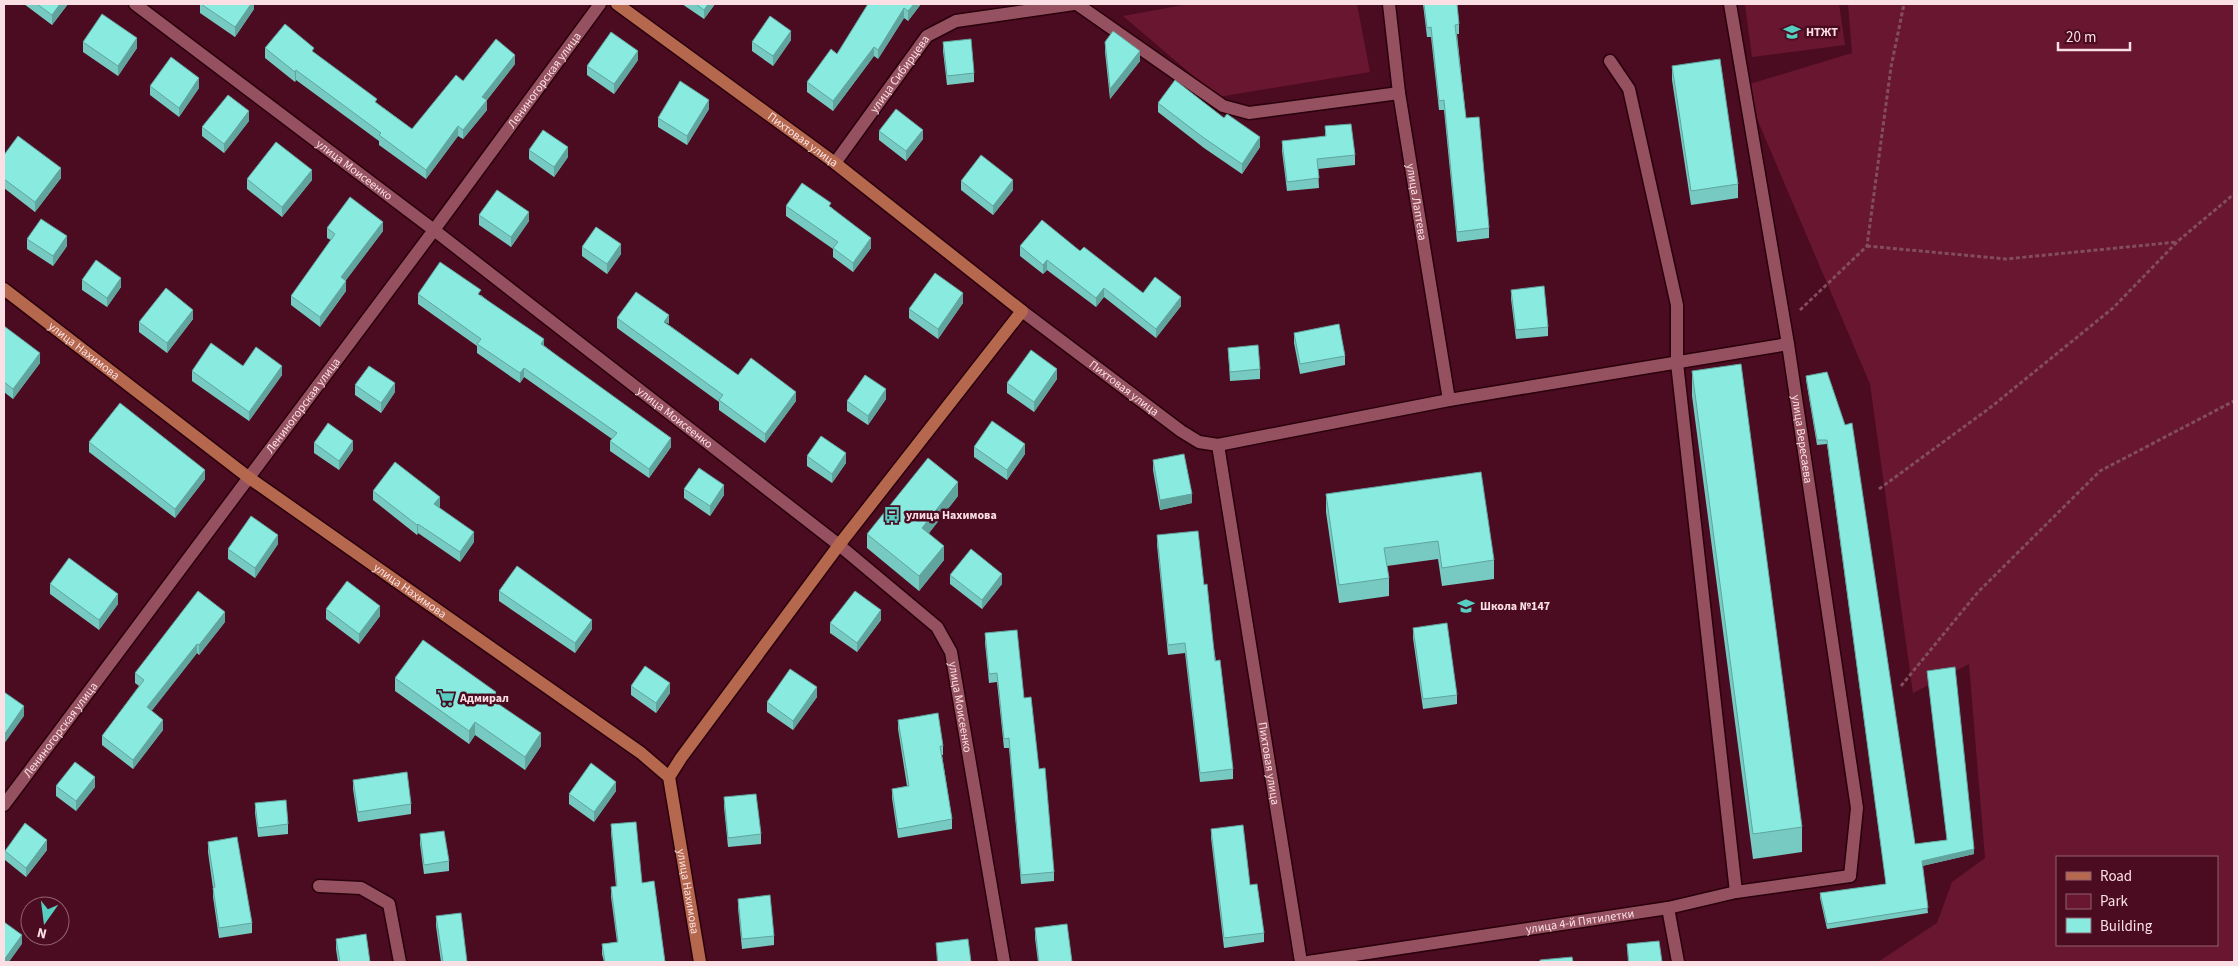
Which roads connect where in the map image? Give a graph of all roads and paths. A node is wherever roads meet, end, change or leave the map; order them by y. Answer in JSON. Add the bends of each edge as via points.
{"nodes":[{"id":1,"x":135,"y":4,"type":"edge"},
{"id":2,"x":600,"y":4,"type":"edge"},
{"id":3,"x":617,"y":4,"type":"edge"},
{"id":4,"x":1076,"y":4,"type":"edge"},
{"id":5,"x":1389,"y":4,"type":"edge"},
{"id":6,"x":1730,"y":4,"type":"edge"},
{"id":7,"x":1904,"y":4,"type":"edge"},
{"id":8,"x":1610,"y":61,"type":"dead end"},
{"id":9,"x":1399,"y":93,"type":"junction"},
{"id":10,"x":835,"y":162,"type":"junction"},
{"id":11,"x":2234,"y":194,"type":"edge"},
{"id":12,"x":434,"y":230,"type":"junction"},
{"id":13,"x":2178,"y":242,"type":"junction"},
{"id":14,"x":1867,"y":246,"type":"junction"},
{"id":15,"x":4,"y":289,"type":"edge"},
{"id":16,"x":1022,"y":311,"type":"junction"},
{"id":17,"x":1794,"y":316,"type":"dead end"},
{"id":18,"x":1788,"y":344,"type":"junction"},
{"id":19,"x":1677,"y":363,"type":"junction"},
{"id":20,"x":1449,"y":400,"type":"junction"},
{"id":21,"x":2234,"y":401,"type":"edge"},
{"id":22,"x":1218,"y":445,"type":"junction"},
{"id":23,"x":248,"y":477,"type":"junction"},
{"id":24,"x":1879,"y":489,"type":"dead end"},
{"id":25,"x":839,"y":545,"type":"junction"},
{"id":26,"x":1902,"y":686,"type":"dead end"},
{"id":27,"x":669,"y":777,"type":"junction"},
{"id":28,"x":4,"y":805,"type":"edge"},
{"id":29,"x":1850,"y":876,"type":"joint"},
{"id":30,"x":319,"y":886,"type":"dead end"},
{"id":31,"x":1736,"y":892,"type":"junction"},
{"id":32,"x":1668,"y":908,"type":"junction"},
{"id":33,"x":400,"y":962,"type":"edge"},
{"id":34,"x":700,"y":962,"type":"edge"},
{"id":35,"x":1004,"y":962,"type":"edge"},
{"id":36,"x":1301,"y":962,"type":"edge"},
{"id":37,"x":1308,"y":962,"type":"edge"},
{"id":38,"x":1678,"y":962,"type":"edge"}],
"edges":[{"from":1,"to":12,"type":"street","name":"улица Моисеенко"},
{"from":2,"to":12,"type":"street","name":"Лениногорская улица"},
{"from":3,"to":10,"type":"street","name":"Пихтовая улица"},
{"from":4,"to":9,"type":"street","via":[[1223,106],[1248,112]]},
{"from":4,"to":10,"type":"street","name":"улица Сибирцева","via":[[956,22],[927,36]]},
{"from":5,"to":9,"type":"street","name":"улица Лаптева"},
{"from":6,"to":18,"type":"street","name":"улица Вересаева"},
{"from":7,"to":14,"type":"path","via":[[1891,67]]},
{"from":8,"to":19,"type":"street","via":[[1630,89],[1677,305]]},
{"from":9,"to":20,"type":"street","name":"улица Лаптева"},
{"from":10,"to":16,"type":"street","name":"Пихтовая улица"},
{"from":11,"to":13,"type":"path"},
{"from":12,"to":23,"type":"street","name":"Лениногорская улица"},
{"from":12,"to":25,"type":"street","name":"улица Моисеенко"},
{"from":13,"to":14,"type":"path","via":[[2006,259]]},
{"from":13,"to":24,"type":"path","via":[[2113,308],[1991,407]]},
{"from":14,"to":17,"type":"path"},
{"from":15,"to":23,"type":"street","name":"улица Нахимова"},
{"from":16,"to":22,"type":"street","name":"Пихтовая улица","via":[[1181,431],[1199,442]]},
{"from":16,"to":25,"type":"street"},
{"from":18,"to":19,"type":"street"},
{"from":18,"to":29,"type":"street","name":"улица Вересаева","via":[[1858,808]]},
{"from":19,"to":20,"type":"street"},
{"from":19,"to":31,"type":"street"},
{"from":20,"to":22,"type":"street"},
{"from":21,"to":26,"type":"path","via":[[2100,471],[1978,592]]},
{"from":22,"to":36,"type":"street","name":"Пихтовая улица"},
{"from":23,"to":27,"type":"street","name":"улица Нахимова","via":[[642,753]]},
{"from":23,"to":28,"type":"street","name":"Лениногорская улица"},
{"from":25,"to":27,"type":"street"},
{"from":25,"to":35,"type":"street","name":"улица Моисеенко","via":[[937,627],[952,652]]},
{"from":27,"to":34,"type":"street","name":"улица Нахимова"},
{"from":29,"to":31,"type":"street","name":"улица 4-й Пятилетки"},
{"from":30,"to":33,"type":"street","via":[[361,888],[389,904]]},
{"from":31,"to":32,"type":"street","name":"улица 4-й Пятилетки"},
{"from":32,"to":37,"type":"street","name":"улица 4-й Пятилетки"},
{"from":32,"to":38,"type":"street"}]}
